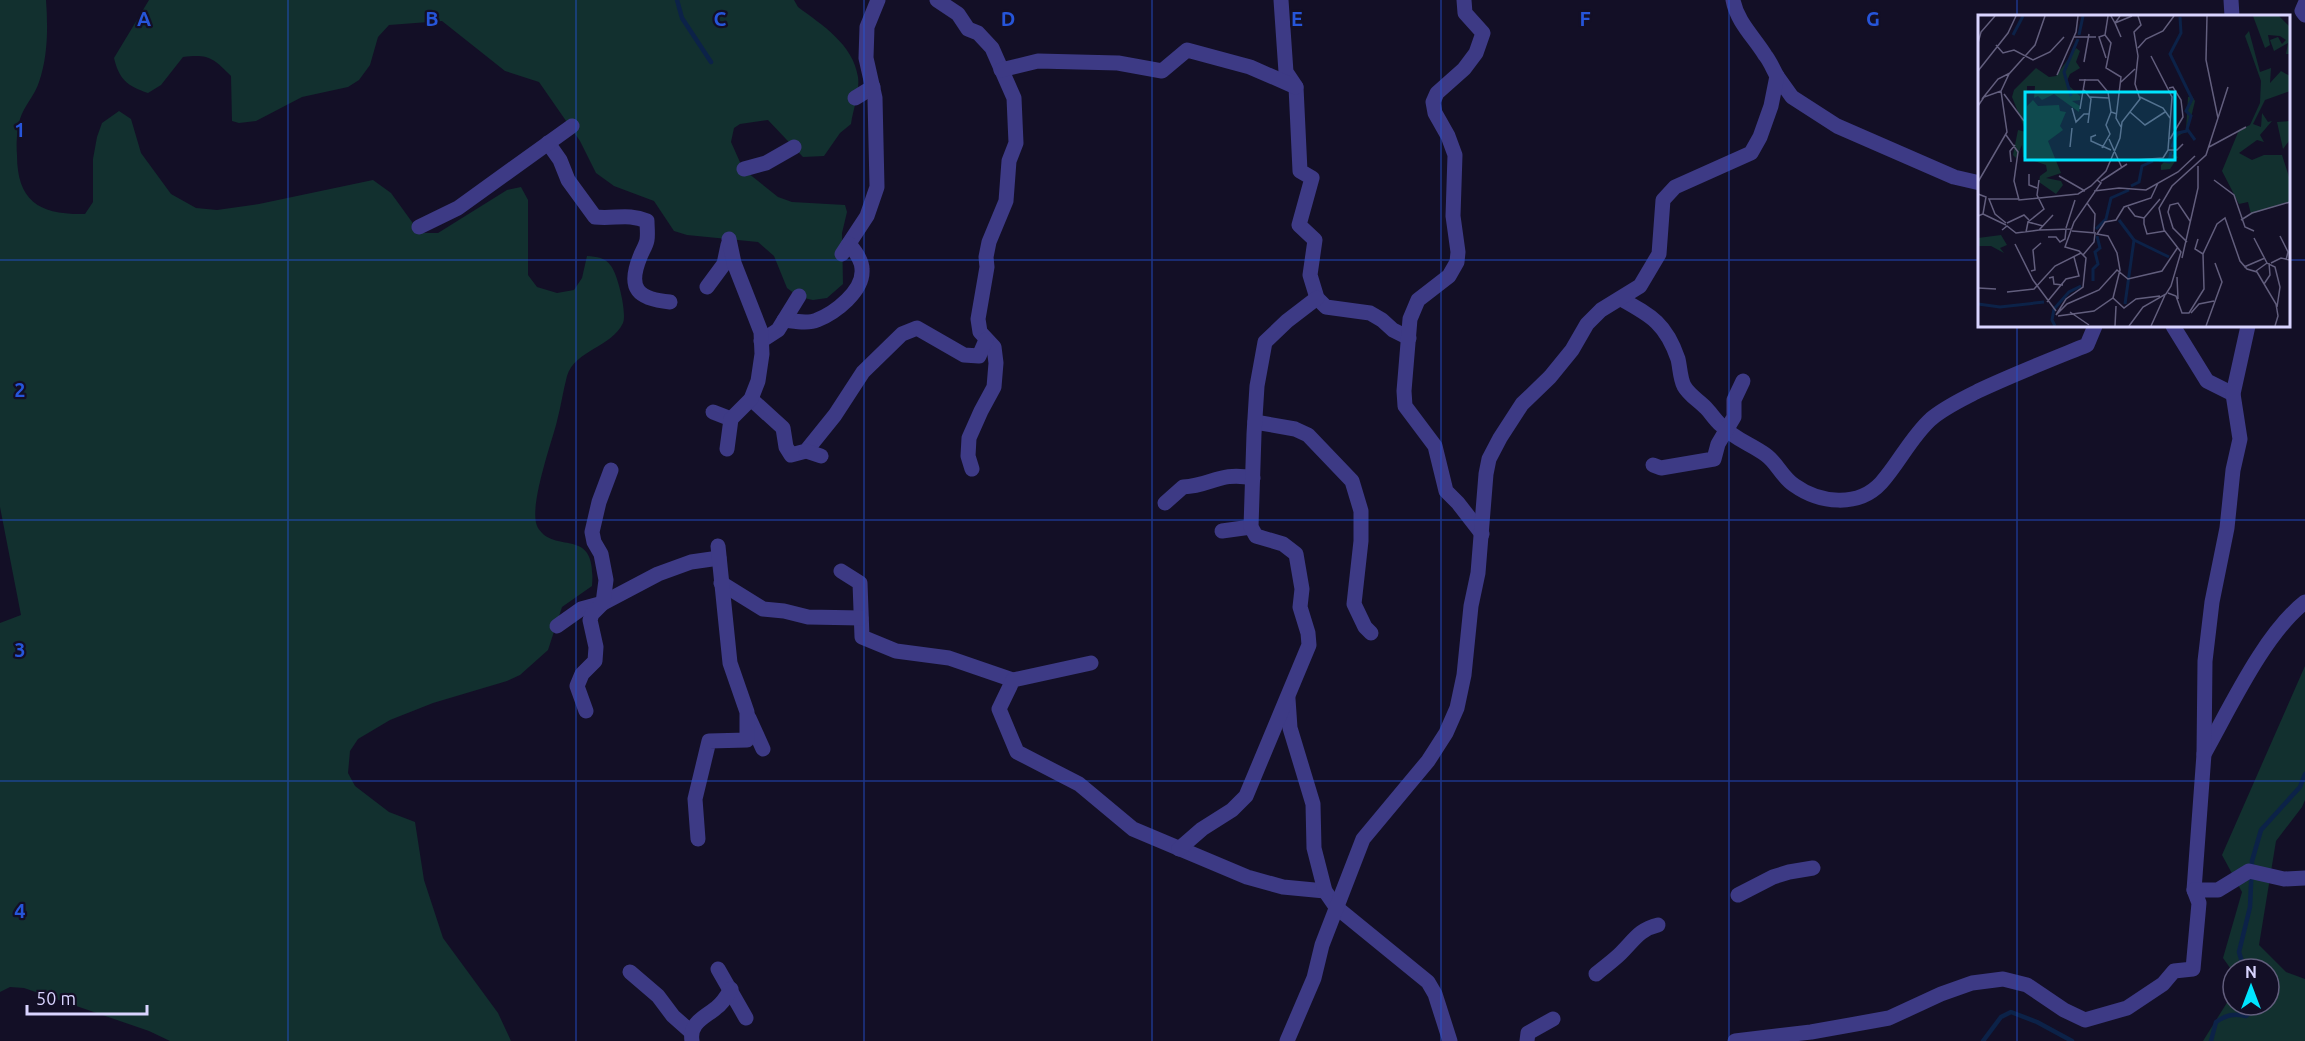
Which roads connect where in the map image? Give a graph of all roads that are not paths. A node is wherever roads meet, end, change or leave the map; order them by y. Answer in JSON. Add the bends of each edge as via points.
{"nodes":[{"id":1,"x":878,"y":0,"type":"edge"},
{"id":2,"x":937,"y":0,"type":"edge"},
{"id":3,"x":1281,"y":0,"type":"edge"},
{"id":4,"x":1464,"y":0,"type":"edge"},
{"id":5,"x":1733,"y":0,"type":"edge"},
{"id":6,"x":2231,"y":0,"type":"edge"},
{"id":7,"x":2305,"y":4,"type":"edge"},
{"id":8,"x":2232,"y":15,"type":"edge"},
{"id":9,"x":2305,"y":15,"type":"edge"},
{"id":10,"x":1001,"y":70,"type":"junction"},
{"id":11,"x":1777,"y":76,"type":"junction"},
{"id":12,"x":873,"y":87,"type":"junction"},
{"id":13,"x":1296,"y":87,"type":"junction"},
{"id":14,"x":855,"y":98,"type":"dead end"},
{"id":15,"x":572,"y":126,"type":"dead end"},
{"id":16,"x":548,"y":143,"type":"junction"},
{"id":17,"x":794,"y":147,"type":"dead end"},
{"id":18,"x":744,"y":169,"type":"dead end"},
{"id":19,"x":1978,"y":183,"type":"edge"},
{"id":20,"x":419,"y":227,"type":"dead end"},
{"id":21,"x":707,"y":287,"type":"dead end"},
{"id":22,"x":799,"y":296,"type":"dead end"},
{"id":23,"x":1317,"y":298,"type":"junction"},
{"id":24,"x":1621,"y":299,"type":"junction"},
{"id":25,"x":670,"y":302,"type":"dead end"},
{"id":26,"x":784,"y":320,"type":"junction"},
{"id":27,"x":2095,"y":327,"type":"edge"},
{"id":28,"x":2174,"y":327,"type":"edge"},
{"id":29,"x":2248,"y":327,"type":"edge"},
{"id":30,"x":1409,"y":338,"type":"junction"},
{"id":31,"x":986,"y":340,"type":"junction"},
{"id":32,"x":761,"y":341,"type":"junction"},
{"id":33,"x":1743,"y":381,"type":"dead end"},
{"id":34,"x":2233,"y":394,"type":"junction"},
{"id":35,"x":752,"y":399,"type":"junction"},
{"id":36,"x":713,"y":412,"type":"dead end"},
{"id":37,"x":731,"y":419,"type":"junction"},
{"id":38,"x":1255,"y":422,"type":"junction"},
{"id":39,"x":1726,"y":430,"type":"junction"},
{"id":40,"x":727,"y":449,"type":"dead end"},
{"id":41,"x":1653,"y":465,"type":"dead end"},
{"id":42,"x":611,"y":470,"type":"dead end"},
{"id":43,"x":972,"y":470,"type":"dead end"},
{"id":44,"x":1253,"y":478,"type":"junction"},
{"id":45,"x":1165,"y":503,"type":"dead end"},
{"id":46,"x":1251,"y":527,"type":"junction"},
{"id":47,"x":1221,"y":531,"type":"dead end"},
{"id":48,"x":1482,"y":534,"type":"junction"},
{"id":49,"x":841,"y":571,"type":"dead end"},
{"id":50,"x":721,"y":583,"type":"junction"},
{"id":51,"x":2305,"y":602,"type":"edge"},
{"id":52,"x":603,"y":603,"type":"junction"},
{"id":53,"x":861,"y":618,"type":"junction"},
{"id":54,"x":557,"y":626,"type":"dead end"},
{"id":55,"x":1371,"y":633,"type":"dead end"},
{"id":56,"x":1091,"y":663,"type":"dead end"},
{"id":57,"x":1013,"y":680,"type":"junction"},
{"id":58,"x":1287,"y":694,"type":"junction"},
{"id":59,"x":586,"y":711,"type":"dead end"},
{"id":60,"x":747,"y":712,"type":"junction"},
{"id":61,"x":763,"y":749,"type":"dead end"},
{"id":62,"x":2204,"y":754,"type":"junction"},
{"id":63,"x":698,"y":839,"type":"dead end"},
{"id":64,"x":1179,"y":849,"type":"junction"},
{"id":65,"x":1813,"y":868,"type":"dead end"},
{"id":66,"x":2305,"y":878,"type":"edge"},
{"id":67,"x":2194,"y":890,"type":"junction"},
{"id":68,"x":1325,"y":891,"type":"junction"},
{"id":69,"x":1738,"y":895,"type":"dead end"},
{"id":70,"x":1336,"y":907,"type":"junction"},
{"id":71,"x":1659,"y":925,"type":"dead end"},
{"id":72,"x":718,"y":969,"type":"dead end"},
{"id":73,"x":630,"y":972,"type":"dead end"},
{"id":74,"x":1596,"y":975,"type":"dead end"},
{"id":75,"x":731,"y":989,"type":"junction"},
{"id":76,"x":746,"y":1018,"type":"dead end"},
{"id":77,"x":1553,"y":1019,"type":"dead end"},
{"id":78,"x":692,"y":1037,"type":"edge"},
{"id":79,"x":1287,"y":1041,"type":"edge"},
{"id":80,"x":1450,"y":1041,"type":"edge"},
{"id":81,"x":1527,"y":1041,"type":"edge"},
{"id":82,"x":1735,"y":1041,"type":"edge"}],
"edges":[{"from":1,"to":12,"type":"street","via":[[867,27],[866,58]]},
{"from":2,"to":10,"type":"street","via":[[958,14],[968,29],[978,33],[992,48]]},
{"from":3,"to":13,"type":"street","via":[[1286,72]]},
{"from":4,"to":30,"type":"street","via":[[1465,13],[1483,33],[1476,53],[1433,102],[1455,155],[1452,196],[1458,252],[1449,276],[1418,300],[1410,319]]},
{"from":5,"to":11,"type":"street","via":[[1747,32]]},
{"from":6,"to":8,"type":"street"},
{"from":7,"to":9,"type":"street"},
{"from":10,"to":13,"type":"street","via":[[1038,61],[1118,63],[1162,71],[1187,50],[1250,67]]},
{"from":10,"to":31,"type":"street","via":[[1014,98],[1016,143],[1009,161],[1006,201],[986,257],[978,319]]},
{"from":11,"to":19,"type":"street","via":[[1792,97],[1837,126],[1954,177]]},
{"from":11,"to":24,"type":"street","via":[[1771,106],[1751,153],[1675,187],[1663,201],[1659,254],[1640,286]]},
{"from":12,"to":14,"type":"street"},
{"from":12,"to":26,"type":"street","via":[[877,187],[867,216],[846,249],[856,253],[863,270],[857,289],[816,321]]},
{"from":13,"to":23,"type":"street","via":[[1300,171],[1312,178],[1299,225],[1315,240],[1310,275]]},
{"from":15,"to":16,"type":"street"},
{"from":16,"to":20,"type":"street","via":[[458,208]]},
{"from":16,"to":25,"type":"street","via":[[595,217],[634,215],[647,221],[647,239],[634,285],[641,296]]},
{"from":17,"to":18,"type":"street","via":[[766,163]]},
{"from":21,"to":32,"type":"street","via":[[724,264],[729,239]]},
{"from":22,"to":26,"type":"street"},
{"from":23,"to":30,"type":"street","via":[[1326,307],[1370,314]]},
{"from":23,"to":38,"type":"street","via":[[1265,342]]},
{"from":24,"to":39,"type":"street","via":[[1652,317],[1672,342],[1682,384]]},
{"from":24,"to":48,"type":"street","via":[[1587,324],[1572,350],[1522,404],[1500,438],[1486,474]]},
{"from":26,"to":32,"type":"street","via":[[778,330]]},
{"from":27,"to":39,"type":"street","via":[[2087,345],[1958,401],[1931,419],[1880,484],[1859,499],[1840,501],[1795,486],[1768,456]]},
{"from":28,"to":34,"type":"street","via":[[2207,381]]},
{"from":29,"to":34,"type":"street"},
{"from":30,"to":48,"type":"street","via":[[1404,406],[1435,446],[1446,491]]},
{"from":31,"to":35,"type":"street","via":[[979,356],[964,355],[917,328],[902,334],[863,372],[814,454],[791,455],[783,428]]},
{"from":31,"to":43,"type":"street","via":[[994,347],[994,387],[969,438]]},
{"from":32,"to":35,"type":"street","via":[[758,381]]},
{"from":33,"to":39,"type":"street","via":[[1734,400],[1734,417]]},
{"from":34,"to":62,"type":"street","via":[[2240,440],[2211,602],[2205,661]]},
{"from":35,"to":37,"type":"street"},
{"from":36,"to":37,"type":"street"},
{"from":37,"to":40,"type":"street"},
{"from":38,"to":44,"type":"street"},
{"from":38,"to":55,"type":"street","via":[[1308,435],[1352,481],[1361,511],[1354,604]]},
{"from":39,"to":41,"type":"street","via":[[1714,459],[1661,468]]},
{"from":42,"to":52,"type":"street","via":[[592,532],[606,579]]},
{"from":44,"to":45,"type":"street","via":[[1231,475],[1197,487],[1183,487]]},
{"from":44,"to":46,"type":"street"},
{"from":46,"to":47,"type":"street"},
{"from":46,"to":58,"type":"street","via":[[1256,536],[1293,550],[1298,563],[1300,607],[1309,645]]},
{"from":48,"to":70,"type":"street","via":[[1464,675],[1456,708],[1428,761],[1363,839]]},
{"from":49,"to":53,"type":"street","via":[[860,583]]},
{"from":50,"to":52,"type":"street","via":[[719,552],[658,574]]},
{"from":50,"to":53,"type":"street","via":[[763,609],[808,617]]},
{"from":50,"to":60,"type":"street","via":[[730,663]]},
{"from":51,"to":62,"type":"street","via":[[2252,668]]},
{"from":52,"to":54,"type":"street","via":[[581,609]]},
{"from":52,"to":59,"type":"street","via":[[590,620],[595,661],[577,686]]},
{"from":53,"to":57,"type":"street","via":[[862,637],[896,651],[949,658]]},
{"from":56,"to":57,"type":"street"},
{"from":57,"to":64,"type":"street","via":[[999,709],[1017,752],[1079,784],[1133,829]]},
{"from":58,"to":64,"type":"street","via":[[1242,802]]},
{"from":58,"to":68,"type":"street","via":[[1290,728],[1313,804],[1314,848]]},
{"from":60,"to":61,"type":"street"},
{"from":60,"to":63,"type":"street","via":[[747,740],[702,743],[695,799]]},
{"from":62,"to":67,"type":"street"},
{"from":64,"to":68,"type":"street","via":[[1247,877],[1283,887]]},
{"from":65,"to":69,"type":"street","via":[[1773,877]]},
{"from":66,"to":67,"type":"street","via":[[2284,879],[2249,871],[2218,890]]},
{"from":67,"to":82,"type":"street","via":[[2199,903],[2193,969],[2174,971],[2163,984],[2127,1008],[2085,1020],[2027,985],[2003,979],[1972,983],[1889,1018]]},
{"from":68,"to":70,"type":"street"},
{"from":70,"to":79,"type":"street","via":[[1314,978]]},
{"from":70,"to":80,"type":"street","via":[[1428,982]]},
{"from":71,"to":74,"type":"street","via":[[1636,935]]},
{"from":72,"to":75,"type":"street"},
{"from":73,"to":78,"type":"street","via":[[658,996]]},
{"from":75,"to":76,"type":"street"},
{"from":75,"to":78,"type":"street","via":[[696,1024]]},
{"from":77,"to":81,"type":"street","via":[[1528,1033]]}]}
